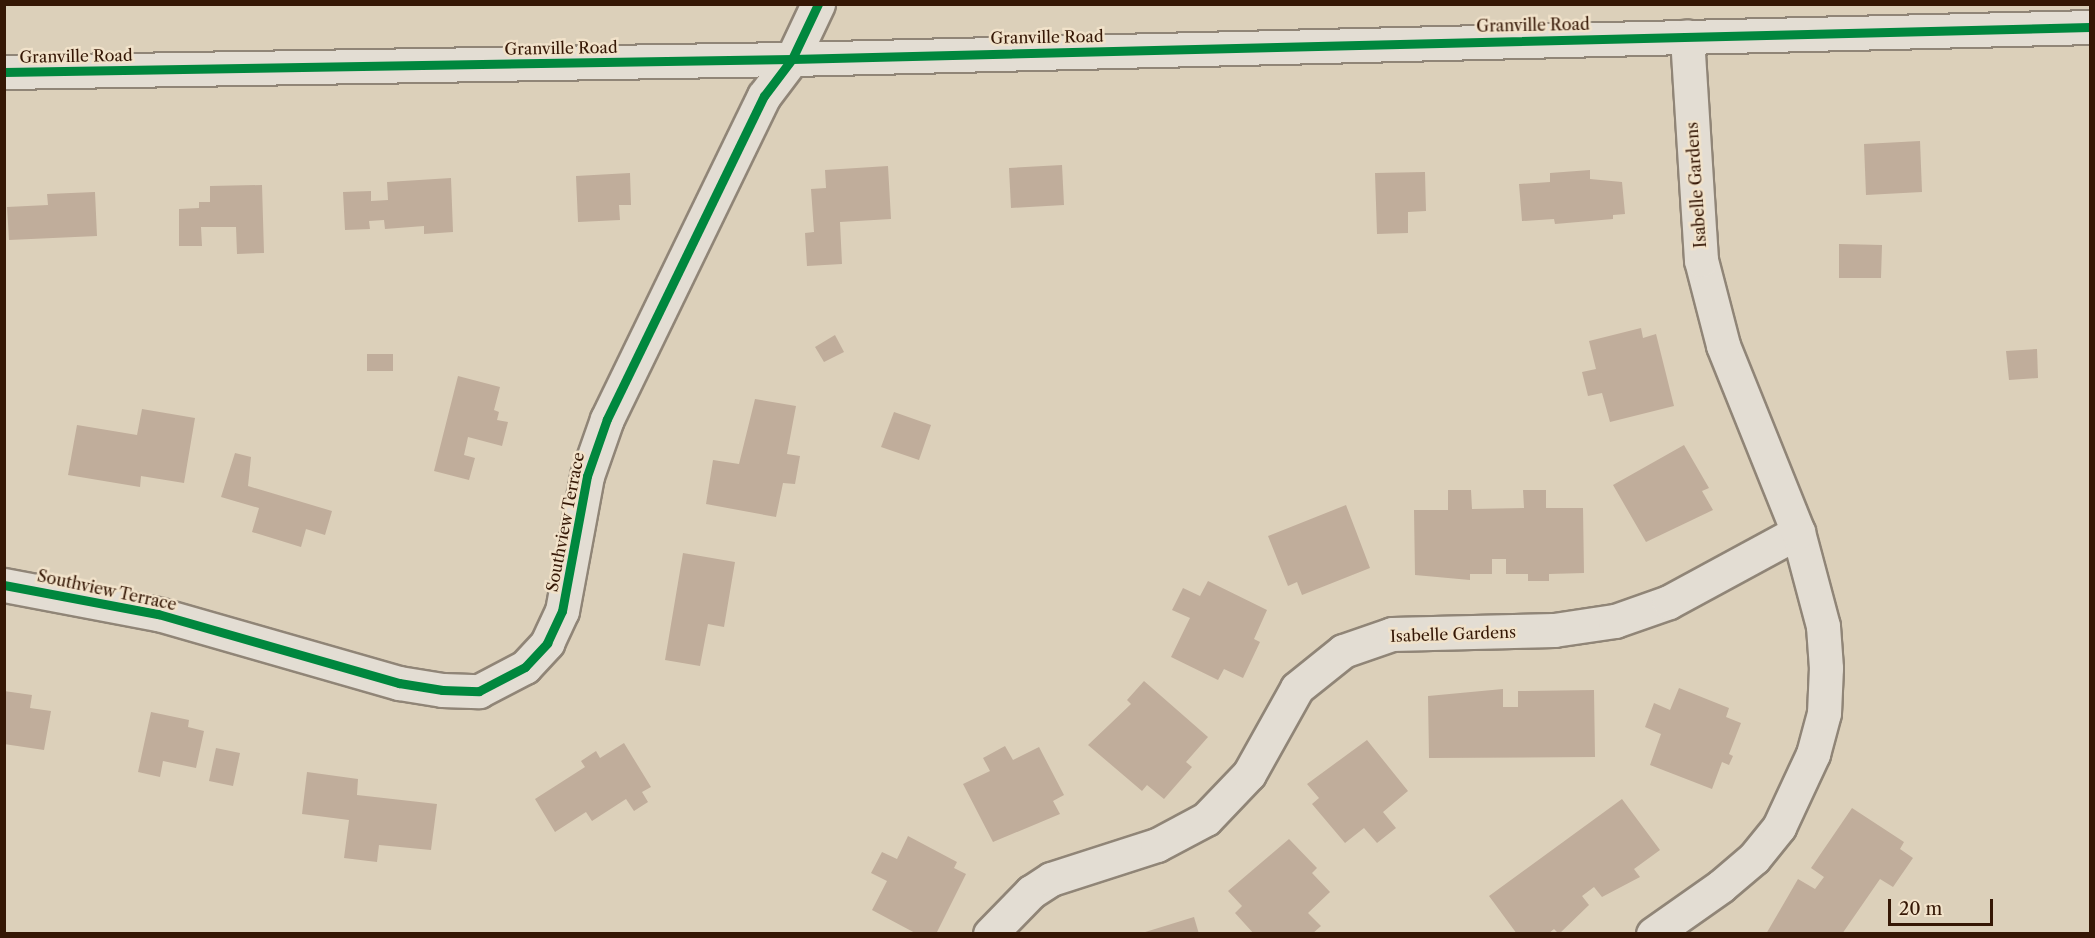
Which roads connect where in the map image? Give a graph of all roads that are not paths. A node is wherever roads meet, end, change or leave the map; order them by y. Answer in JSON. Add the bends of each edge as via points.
{"nodes":[{"id":1,"x":818,"y":4,"type":"edge"},
{"id":2,"x":2091,"y":27,"type":"edge"},
{"id":3,"x":1687,"y":36,"type":"junction"},
{"id":4,"x":792,"y":59,"type":"junction"},
{"id":5,"x":4,"y":72,"type":"edge"},
{"id":6,"x":1798,"y":532,"type":"junction"},
{"id":7,"x":4,"y":585,"type":"edge"},
{"id":8,"x":990,"y":933,"type":"edge"},
{"id":9,"x":1653,"y":933,"type":"edge"}],
"edges":[{"from":1,"to":4,"type":"street","name":"Southview Terrace"},
{"from":2,"to":3,"type":"street","name":"Granville Road"},
{"from":3,"to":4,"type":"street","name":"Granville Road"},
{"from":3,"to":6,"type":"street","name":"Isabelle Gardens","via":[[1701,260],[1723,345]]},
{"from":4,"to":5,"type":"street","name":"Granville Road"},
{"from":4,"to":7,"type":"street","name":"Southview Terrace","via":[[764,96],[607,419],[587,476],[562,611],[547,643],[525,668],[478,691],[442,690],[399,683],[158,614]]},
{"from":6,"to":8,"type":"street","name":"Isabelle Gardens","via":[[1669,602],[1616,621],[1554,630],[1392,634],[1342,651],[1297,688],[1249,774],[1206,819],[1157,845],[1051,879],[1025,897]]},
{"from":6,"to":9,"type":"street","name":"Isabelle Gardens","via":[[1822,626],[1826,668],[1824,713],[1813,754],[1779,827],[1754,858]]}]}
